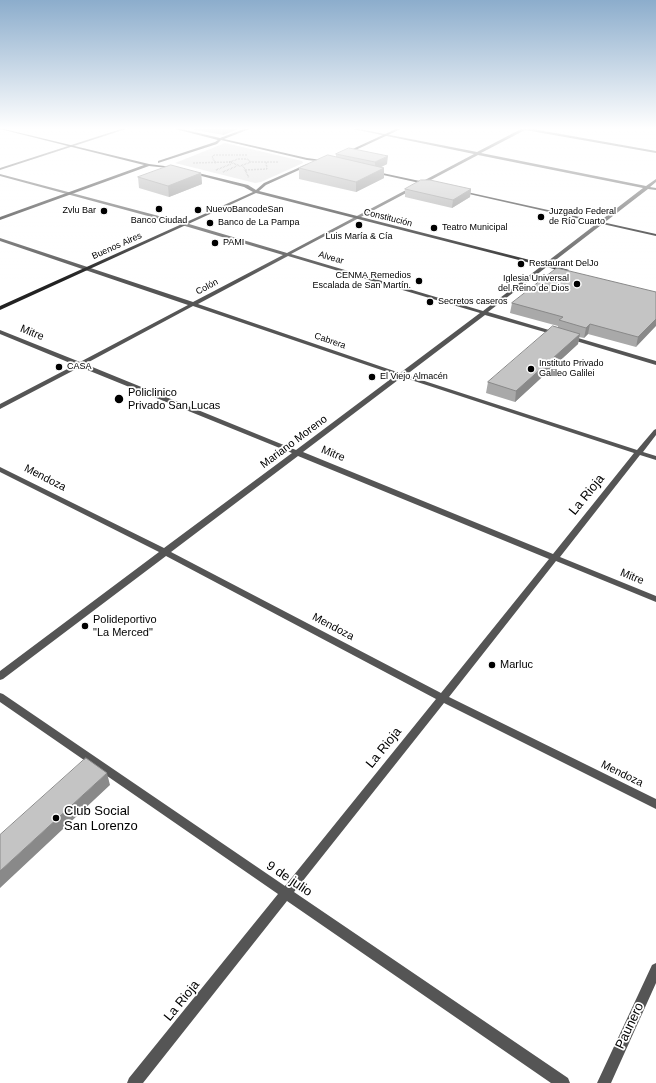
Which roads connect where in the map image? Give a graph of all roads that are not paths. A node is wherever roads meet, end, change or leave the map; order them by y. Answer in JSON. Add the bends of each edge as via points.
{"nodes":[{"id":1,"x":16,"y":179,"type":"edge"},
{"id":2,"x":111,"y":179,"type":"edge"},
{"id":3,"x":217,"y":179,"type":"edge"},
{"id":4,"x":278,"y":179,"type":"edge"},
{"id":5,"x":406,"y":179,"type":"edge"},
{"id":6,"x":429,"y":179,"type":"edge"},
{"id":7,"x":603,"y":179,"type":"edge"},
{"id":8,"x":656,"y":180,"type":"edge"},
{"id":9,"x":422,"y":182,"type":"junction"},
{"id":10,"x":438,"y":186,"type":"edge"},
{"id":11,"x":647,"y":187,"type":"junction"},
{"id":12,"x":656,"y":189,"type":"edge"},
{"id":13,"x":453,"y":190,"type":"edge"},
{"id":14,"x":256,"y":192,"type":"junction"},
{"id":15,"x":70,"y":194,"type":"junction"},
{"id":16,"x":356,"y":218,"type":"junction"},
{"id":17,"x":0,"y":219,"type":"edge"},
{"id":18,"x":600,"y":223,"type":"junction"},
{"id":19,"x":187,"y":225,"type":"junction"},
{"id":20,"x":656,"y":235,"type":"edge"},
{"id":21,"x":0,"y":239,"type":"edge"},
{"id":22,"x":288,"y":254,"type":"junction"},
{"id":23,"x":546,"y":265,"type":"junction"},
{"id":24,"x":87,"y":269,"type":"junction"},
{"id":25,"x":575,"y":273,"type":"edge"},
{"id":26,"x":194,"y":305,"type":"junction"},
{"id":27,"x":0,"y":308,"type":"edge"},
{"id":28,"x":485,"y":312,"type":"junction"},
{"id":29,"x":0,"y":332,"type":"edge"},
{"id":30,"x":656,"y":363,"type":"edge"},
{"id":31,"x":82,"y":364,"type":"junction"},
{"id":32,"x":401,"y":375,"type":"junction"},
{"id":33,"x":0,"y":407,"type":"edge"},
{"id":34,"x":656,"y":431,"type":"edge"},
{"id":35,"x":299,"y":452,"type":"junction"},
{"id":36,"x":639,"y":452,"type":"junction"},
{"id":37,"x":656,"y":458,"type":"edge"},
{"id":38,"x":0,"y":469,"type":"edge"},
{"id":39,"x":165,"y":552,"type":"junction"},
{"id":40,"x":555,"y":558,"type":"junction"},
{"id":41,"x":656,"y":598,"type":"edge"},
{"id":42,"x":0,"y":676,"type":"edge"},
{"id":43,"x":0,"y":697,"type":"edge"},
{"id":44,"x":442,"y":698,"type":"junction"},
{"id":45,"x":656,"y":804,"type":"edge"},
{"id":46,"x":286,"y":894,"type":"junction"},
{"id":47,"x":656,"y":970,"type":"edge"},
{"id":48,"x":134,"y":1083,"type":"edge"},
{"id":49,"x":563,"y":1083,"type":"edge"},
{"id":50,"x":604,"y":1083,"type":"edge"}],
"edges":[{"from":1,"to":15,"type":"street","name":"Alvear"},
{"from":2,"to":15,"type":"main road"},
{"from":3,"to":14,"type":"main road","name":"Constitución","via":[[246,186]]},
{"from":4,"to":14,"type":"main road","name":"Buenos Aires","via":[[265,184]]},
{"from":5,"to":9,"type":"main road"},
{"from":6,"to":9,"type":"street","name":"Colón"},
{"from":7,"to":11,"type":"street"},
{"from":8,"to":11,"type":"street","name":"Mariano Moreno"},
{"from":9,"to":10,"type":"main road"},
{"from":9,"to":16,"type":"street","name":"Colón"},
{"from":11,"to":12,"type":"street"},
{"from":11,"to":18,"type":"street","name":"Mariano Moreno"},
{"from":13,"to":18,"type":"main road"},
{"from":14,"to":16,"type":"main road","name":"Constitución"},
{"from":14,"to":19,"type":"main road","name":"Buenos Aires"},
{"from":15,"to":17,"type":"main road"},
{"from":15,"to":19,"type":"street","name":"Alvear"},
{"from":16,"to":22,"type":"street","name":"Colón"},
{"from":16,"to":23,"type":"main road","name":"Constitución"},
{"from":18,"to":20,"type":"main road"},
{"from":18,"to":23,"type":"street","name":"Mariano Moreno"},
{"from":19,"to":22,"type":"street","name":"Alvear"},
{"from":19,"to":24,"type":"main road","name":"Buenos Aires"},
{"from":21,"to":24,"type":"street","name":"Cabrera"},
{"from":22,"to":26,"type":"street","name":"Colón"},
{"from":22,"to":28,"type":"street","name":"Alvear"},
{"from":23,"to":25,"type":"main road","name":"Constitución"},
{"from":23,"to":28,"type":"street","name":"Mariano Moreno"},
{"from":24,"to":26,"type":"street","name":"Cabrera"},
{"from":24,"to":27,"type":"main road","name":"Buenos Aires"},
{"from":26,"to":31,"type":"street","name":"Colón"},
{"from":26,"to":32,"type":"street","name":"Cabrera"},
{"from":28,"to":30,"type":"street","name":"Alvear"},
{"from":28,"to":32,"type":"street","name":"Mariano Moreno"},
{"from":29,"to":31,"type":"street","name":"Mitre"},
{"from":31,"to":33,"type":"street","name":"Colón"},
{"from":31,"to":35,"type":"street","name":"Mitre"},
{"from":32,"to":35,"type":"street","name":"Mariano Moreno"},
{"from":32,"to":36,"type":"street","name":"Cabrera"},
{"from":34,"to":36,"type":"street","name":"La Rioja"},
{"from":35,"to":39,"type":"street","name":"Mariano Moreno"},
{"from":35,"to":40,"type":"street","name":"Mitre"},
{"from":36,"to":37,"type":"street","name":"Cabrera"},
{"from":36,"to":40,"type":"street","name":"La Rioja"},
{"from":38,"to":39,"type":"street","name":"Mendoza"},
{"from":39,"to":42,"type":"street","name":"Mariano Moreno"},
{"from":39,"to":44,"type":"street","name":"Mendoza"},
{"from":40,"to":41,"type":"street","name":"Mitre"},
{"from":40,"to":44,"type":"street","name":"La Rioja"},
{"from":43,"to":46,"type":"street","name":"9 de julio"},
{"from":44,"to":45,"type":"street","name":"Mendoza"},
{"from":44,"to":46,"type":"street","name":"La Rioja"},
{"from":46,"to":48,"type":"street","name":"La Rioja"},
{"from":46,"to":49,"type":"street","name":"9 de julio"},
{"from":47,"to":50,"type":"street","name":"Paunero"}]}
